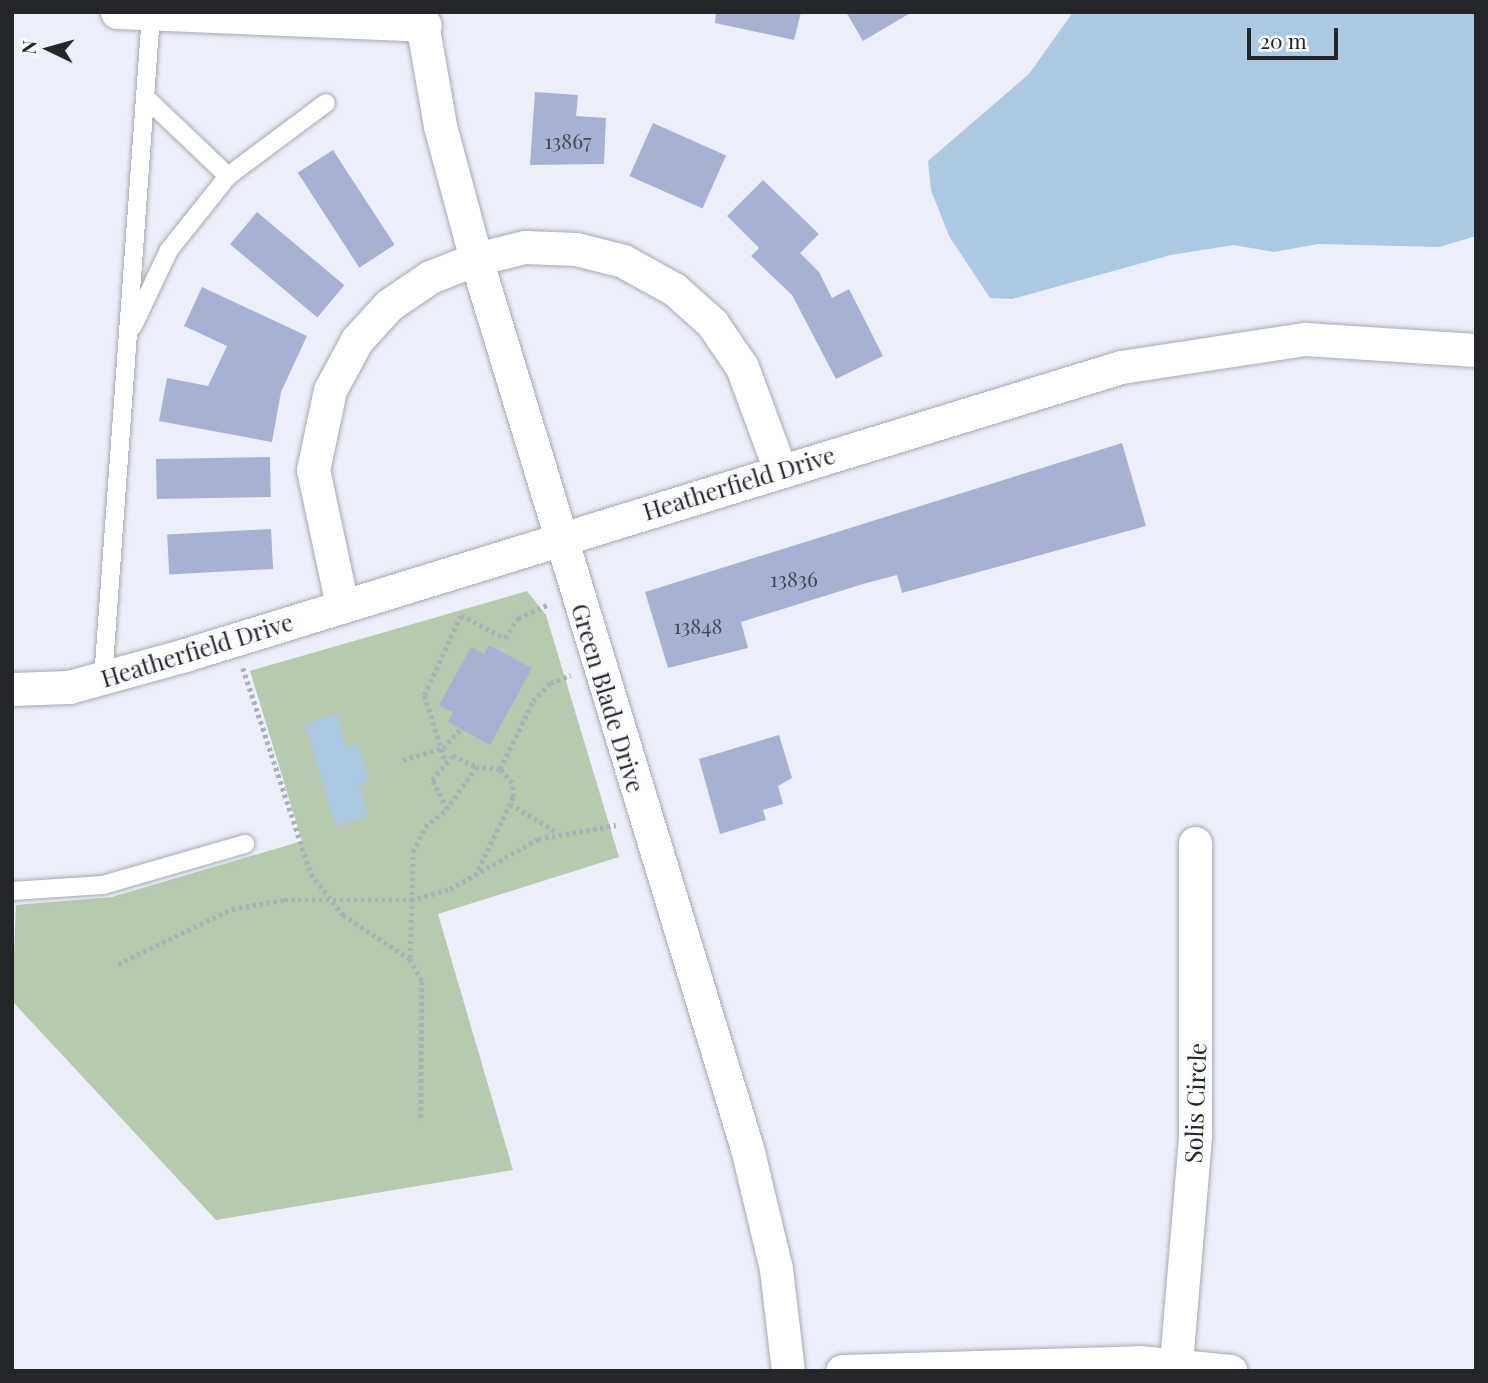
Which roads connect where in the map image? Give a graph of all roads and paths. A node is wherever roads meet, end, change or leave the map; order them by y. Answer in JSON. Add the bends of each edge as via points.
{"nodes":[{"id":1,"x":117,"y":12,"type":"edge"},
{"id":2,"x":151,"y":15,"type":"junction"},
{"id":3,"x":425,"y":16,"type":"edge"},
{"id":4,"x":145,"y":97,"type":"junction"},
{"id":5,"x":326,"y":103,"type":"dead end"},
{"id":6,"x":228,"y":176,"type":"junction"},
{"id":7,"x":476,"y":259,"type":"junction"},
{"id":8,"x":127,"y":342,"type":"junction"},
{"id":9,"x":1476,"y":350,"type":"edge"},
{"id":10,"x":780,"y":470,"type":"junction"},
{"id":11,"x":560,"y":539,"type":"junction"},
{"id":12,"x":549,"y":604,"type":"dead end"},
{"id":13,"x":342,"y":605,"type":"junction"},
{"id":14,"x":243,"y":667,"type":"dead end"},
{"id":15,"x":571,"y":675,"type":"dead end"},
{"id":16,"x":103,"y":679,"type":"junction"},
{"id":17,"x":12,"y":689,"type":"edge"},
{"id":18,"x":460,"y":730,"type":"dead end"},
{"id":19,"x":439,"y":748,"type":"junction"},
{"id":20,"x":444,"y":759,"type":"junction"},
{"id":21,"x":403,"y":760,"type":"dead end"},
{"id":22,"x":477,"y":767,"type":"junction"},
{"id":23,"x":500,"y":769,"type":"junction"},
{"id":24,"x":510,"y":804,"type":"junction"},
{"id":25,"x":447,"y":809,"type":"junction"},
{"id":26,"x":616,"y":825,"type":"dead end"},
{"id":27,"x":558,"y":834,"type":"junction"},
{"id":28,"x":1195,"y":843,"type":"dead end"},
{"id":29,"x":245,"y":844,"type":"dead end"},
{"id":30,"x":475,"y":876,"type":"junction"},
{"id":31,"x":12,"y":891,"type":"edge"},
{"id":32,"x":407,"y":900,"type":"junction"},
{"id":33,"x":330,"y":901,"type":"junction"},
{"id":34,"x":410,"y":958,"type":"junction"},
{"id":35,"x":118,"y":964,"type":"dead end"},
{"id":36,"x":421,"y":1121,"type":"dead end"},
{"id":37,"x":1176,"y":1363,"type":"junction"},
{"id":38,"x":788,"y":1371,"type":"edge"},
{"id":39,"x":842,"y":1371,"type":"edge"},
{"id":40,"x":1231,"y":1371,"type":"edge"}],
"edges":[{"from":1,"to":2,"type":"street"},
{"from":2,"to":3,"type":"street"},
{"from":2,"to":4,"type":"lane"},
{"from":3,"to":7,"type":"street","name":"Green Blade Drive","via":[[440,126]]},
{"from":4,"to":6,"type":"lane"},
{"from":4,"to":8,"type":"lane"},
{"from":5,"to":6,"type":"lane"},
{"from":6,"to":8,"type":"lane","via":[[163,260]]},
{"from":7,"to":10,"type":"street","via":[[525,247],[576,249],[631,265],[674,289],[712,323],[742,367]]},
{"from":7,"to":11,"type":"street","name":"Green Blade Drive"},
{"from":7,"to":13,"type":"street","via":[[430,277],[389,306],[357,340],[330,390],[313,470]]},
{"from":8,"to":16,"type":"lane"},
{"from":9,"to":10,"type":"street","name":"Heatherfield Drive","via":[[1305,339],[1176,356]]},
{"from":10,"to":11,"type":"street","name":"Heatherfield Drive"},
{"from":11,"to":13,"type":"street","name":"Heatherfield Drive"},
{"from":11,"to":38,"type":"street","name":"Green Blade Drive","via":[[750,1160],[776,1269]]},
{"from":12,"to":19,"type":"path","via":[[518,618],[505,638],[461,615],[426,687]]},
{"from":13,"to":16,"type":"street","name":"Heatherfield Drive"},
{"from":14,"to":33,"type":"path","via":[[297,843]]},
{"from":15,"to":23,"type":"path","via":[[537,696]]},
{"from":16,"to":17,"type":"street","name":"Heatherfield Drive","via":[[44,691]]},
{"from":18,"to":19,"type":"path"},
{"from":19,"to":20,"type":"path"},
{"from":19,"to":21,"type":"path"},
{"from":20,"to":22,"type":"path","via":[[461,757]]},
{"from":20,"to":25,"type":"path","via":[[432,780]]},
{"from":22,"to":23,"type":"path"},
{"from":22,"to":25,"type":"path"},
{"from":23,"to":24,"type":"path","via":[[514,790]]},
{"from":24,"to":27,"type":"path"},
{"from":24,"to":30,"type":"path"},
{"from":25,"to":32,"type":"path","via":[[425,827],[413,852]]},
{"from":26,"to":27,"type":"path"},
{"from":27,"to":30,"type":"path","via":[[524,845]]},
{"from":28,"to":37,"type":"street","name":"Solis Circle","via":[[1196,1122]]},
{"from":29,"to":31,"type":"lane","via":[[103,885]]},
{"from":30,"to":32,"type":"path"},
{"from":32,"to":33,"type":"path"},
{"from":32,"to":34,"type":"path"},
{"from":33,"to":34,"type":"path"},
{"from":33,"to":35,"type":"path","via":[[263,901],[232,909]]},
{"from":34,"to":36,"type":"path","via":[[425,995],[418,1064]]},
{"from":37,"to":39,"type":"street"},
{"from":37,"to":40,"type":"street"}]}
